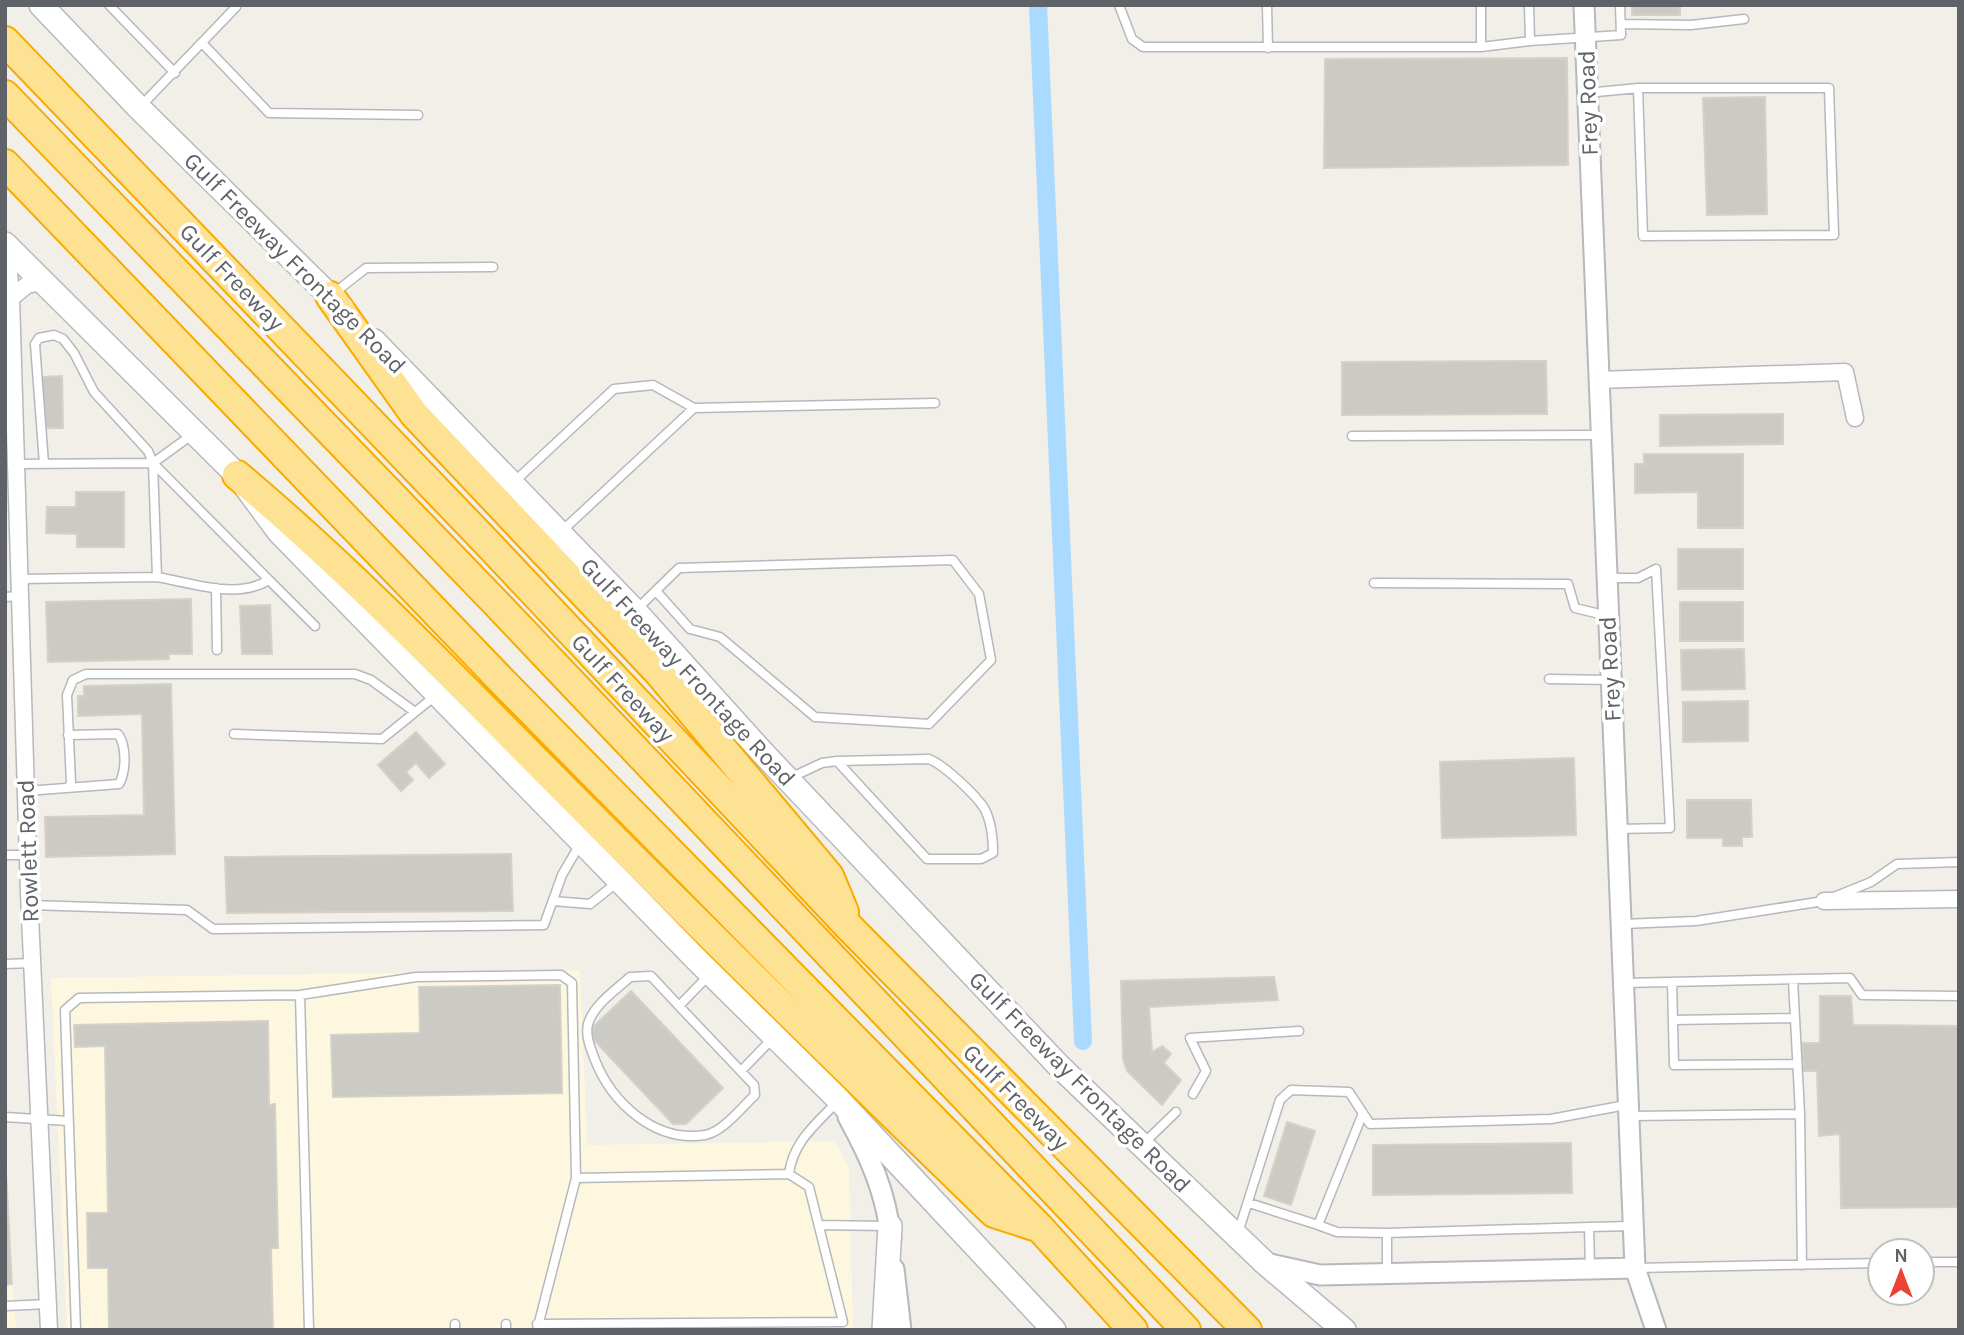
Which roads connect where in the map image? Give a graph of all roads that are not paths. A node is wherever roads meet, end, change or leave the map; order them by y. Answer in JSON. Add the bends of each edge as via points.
{"nodes":[{"id":1,"x":41,"y":5,"type":"edge"},
{"id":2,"x":109,"y":5,"type":"edge"},
{"id":3,"x":1119,"y":5,"type":"edge"},
{"id":4,"x":1268,"y":5,"type":"edge"},
{"id":5,"x":1481,"y":5,"type":"edge"},
{"id":6,"x":1529,"y":5,"type":"edge"},
{"id":7,"x":1584,"y":5,"type":"edge"},
{"id":8,"x":1620,"y":5,"type":"edge"},
{"id":9,"x":236,"y":7,"type":"dead end"},
{"id":10,"x":1744,"y":19,"type":"dead end"},
{"id":11,"x":1621,"y":24,"type":"junction"},
{"id":12,"x":1585,"y":36,"type":"junction"},
{"id":13,"x":5,"y":41,"type":"edge"},
{"id":14,"x":1530,"y":41,"type":"junction"},
{"id":15,"x":203,"y":44,"type":"junction"},
{"id":16,"x":1481,"y":47,"type":"junction"},
{"id":17,"x":1268,"y":48,"type":"junction"},
{"id":18,"x":175,"y":73,"type":"junction"},
{"id":19,"x":1638,"y":88,"type":"junction"},
{"id":20,"x":1587,"y":93,"type":"junction"},
{"id":21,"x":5,"y":95,"type":"edge"},
{"id":22,"x":139,"y":108,"type":"junction"},
{"id":23,"x":418,"y":115,"type":"dead end"},
{"id":24,"x":5,"y":164,"type":"edge"},
{"id":25,"x":6,"y":245,"type":"edge"},
{"id":26,"x":493,"y":267,"type":"dead end"},
{"id":27,"x":42,"y":282,"type":"junction"},
{"id":28,"x":330,"y":296,"type":"junction"},
{"id":29,"x":11,"y":298,"type":"junction"},
{"id":30,"x":1598,"y":380,"type":"junction"},
{"id":31,"x":935,"y":402,"type":"dead end"},
{"id":32,"x":694,"y":408,"type":"junction"},
{"id":33,"x":1855,"y":418,"type":"dead end"},
{"id":34,"x":10,"y":421,"type":"edge"},
{"id":35,"x":194,"y":433,"type":"junction"},
{"id":36,"x":1600,"y":435,"type":"junction"},
{"id":37,"x":1352,"y":436,"type":"dead end"},
{"id":38,"x":153,"y":463,"type":"junction"},
{"id":39,"x":16,"y":464,"type":"junction"},
{"id":40,"x":44,"y":464,"type":"junction"},
{"id":41,"x":237,"y":475,"type":"junction"},
{"id":42,"x":512,"y":484,"type":"junction"},
{"id":43,"x":559,"y":533,"type":"junction"},
{"id":44,"x":157,"y":577,"type":"junction"},
{"id":45,"x":1606,"y":578,"type":"junction"},
{"id":46,"x":20,"y":579,"type":"junction"},
{"id":47,"x":269,"y":580,"type":"junction"},
{"id":48,"x":1374,"y":583,"type":"dead end"},
{"id":49,"x":216,"y":588,"type":"junction"},
{"id":50,"x":656,"y":591,"type":"junction"},
{"id":51,"x":13,"y":596,"type":"edge"},
{"id":52,"x":635,"y":611,"type":"junction"},
{"id":53,"x":1608,"y":616,"type":"junction"},
{"id":54,"x":315,"y":626,"type":"dead end"},
{"id":55,"x":217,"y":650,"type":"dead end"},
{"id":56,"x":1549,"y":679,"type":"dead end"},
{"id":57,"x":1611,"y":680,"type":"junction"},
{"id":58,"x":437,"y":694,"type":"junction"},
{"id":59,"x":415,"y":712,"type":"junction"},
{"id":60,"x":234,"y":734,"type":"dead end"},
{"id":61,"x":68,"y":736,"type":"junction"},
{"id":62,"x":837,"y":761,"type":"junction"},
{"id":63,"x":787,"y":779,"type":"junction"},
{"id":64,"x":68,"y":788,"type":"junction"},
{"id":65,"x":26,"y":791,"type":"junction"},
{"id":66,"x":1617,"y":829,"type":"junction"},
{"id":67,"x":581,"y":841,"type":"junction"},
{"id":68,"x":5,"y":855,"type":"edge"},
{"id":69,"x":28,"y":855,"type":"junction"},
{"id":70,"x":1959,"y":862,"type":"edge"},
{"id":71,"x":619,"y":881,"type":"junction"},
{"id":72,"x":1959,"y":899,"type":"edge"},
{"id":73,"x":553,"y":901,"type":"junction"},
{"id":74,"x":1824,"y":901,"type":"junction"},
{"id":75,"x":30,"y":905,"type":"junction"},
{"id":76,"x":1621,"y":924,"type":"junction"},
{"id":77,"x":850,"y":928,"type":"junction"},
{"id":78,"x":33,"y":963,"type":"junction"},
{"id":79,"x":5,"y":964,"type":"edge"},
{"id":80,"x":711,"y":973,"type":"junction"},
{"id":81,"x":1793,"y":980,"type":"junction"},
{"id":82,"x":1672,"y":982,"type":"junction"},
{"id":83,"x":1624,"y":983,"type":"junction"},
{"id":84,"x":300,"y":995,"type":"junction"},
{"id":85,"x":1959,"y":996,"type":"edge"},
{"id":86,"x":679,"y":1006,"type":"junction"},
{"id":87,"x":1795,"y":1018,"type":"junction"},
{"id":88,"x":1673,"y":1020,"type":"junction"},
{"id":89,"x":1299,"y":1031,"type":"dead end"},
{"id":90,"x":775,"y":1036,"type":"junction"},
{"id":91,"x":1797,"y":1065,"type":"junction"},
{"id":92,"x":741,"y":1071,"type":"junction"},
{"id":93,"x":1193,"y":1094,"type":"dead end"},
{"id":94,"x":839,"y":1100,"type":"junction"},
{"id":95,"x":1631,"y":1110,"type":"junction"},
{"id":96,"x":1176,"y":1112,"type":"dead end"},
{"id":97,"x":1363,"y":1113,"type":"junction"},
{"id":98,"x":1800,"y":1114,"type":"junction"},
{"id":99,"x":5,"y":1117,"type":"edge"},
{"id":100,"x":40,"y":1120,"type":"junction"},
{"id":101,"x":68,"y":1121,"type":"junction"},
{"id":102,"x":1142,"y":1146,"type":"junction"},
{"id":103,"x":789,"y":1174,"type":"junction"},
{"id":104,"x":576,"y":1178,"type":"junction"},
{"id":105,"x":1249,"y":1203,"type":"junction"},
{"id":106,"x":819,"y":1225,"type":"junction"},
{"id":107,"x":1318,"y":1225,"type":"junction"},
{"id":108,"x":890,"y":1226,"type":"junction"},
{"id":109,"x":1634,"y":1226,"type":"junction"},
{"id":110,"x":1039,"y":1227,"type":"junction"},
{"id":111,"x":1589,"y":1227,"type":"junction"},
{"id":112,"x":1387,"y":1233,"type":"junction"},
{"id":113,"x":1236,"y":1236,"type":"junction"},
{"id":114,"x":1936,"y":1262,"type":"edge"},
{"id":115,"x":1959,"y":1262,"type":"edge"},
{"id":116,"x":1265,"y":1263,"type":"junction"},
{"id":117,"x":1866,"y":1263,"type":"edge"},
{"id":118,"x":1802,"y":1265,"type":"junction"},
{"id":119,"x":1635,"y":1268,"type":"junction"},
{"id":120,"x":1590,"y":1271,"type":"junction"},
{"id":121,"x":1387,"y":1275,"type":"junction"},
{"id":122,"x":48,"y":1304,"type":"junction"},
{"id":123,"x":5,"y":1306,"type":"edge"},
{"id":124,"x":537,"y":1327,"type":"edge"},
{"id":125,"x":643,"y":1327,"type":"edge"},
{"id":126,"x":843,"y":1327,"type":"edge"},
{"id":127,"x":49,"y":1330,"type":"edge"},
{"id":128,"x":76,"y":1330,"type":"edge"},
{"id":129,"x":309,"y":1330,"type":"edge"},
{"id":130,"x":884,"y":1330,"type":"edge"},
{"id":131,"x":901,"y":1330,"type":"edge"},
{"id":132,"x":1054,"y":1330,"type":"edge"},
{"id":133,"x":1133,"y":1330,"type":"edge"},
{"id":134,"x":1186,"y":1330,"type":"edge"},
{"id":135,"x":1247,"y":1330,"type":"edge"},
{"id":136,"x":1344,"y":1330,"type":"edge"},
{"id":137,"x":1656,"y":1330,"type":"edge"}],
"edges":[{"from":1,"to":22,"type":"main road","name":"Gulf Freeway Frontage Road"},
{"from":2,"to":18,"type":"lane"},
{"from":3,"to":17,"type":"lane","via":[[1132,39],[1143,47]]},
{"from":4,"to":17,"type":"lane"},
{"from":5,"to":16,"type":"lane"},
{"from":6,"to":14,"type":"lane"},
{"from":7,"to":12,"type":"street","name":"Frey Road"},
{"from":8,"to":11,"type":"lane"},
{"from":9,"to":15,"type":"lane"},
{"from":10,"to":11,"type":"lane","via":[[1691,25]]},
{"from":11,"to":12,"type":"lane","via":[[1621,35]]},
{"from":12,"to":14,"type":"lane"},
{"from":12,"to":20,"type":"street","name":"Frey Road"},
{"from":13,"to":77,"type":"highway","name":"Gulf Freeway"},
{"from":14,"to":16,"type":"lane"},
{"from":15,"to":18,"type":"lane"},
{"from":15,"to":23,"type":"lane","via":[[269,113]]},
{"from":16,"to":17,"type":"lane"},
{"from":18,"to":22,"type":"lane"},
{"from":19,"to":19,"type":"lane","via":[[1643,236],[1834,235],[1829,88]]},
{"from":19,"to":20,"type":"lane"},
{"from":20,"to":30,"type":"street","name":"Frey Road"},
{"from":21,"to":134,"type":"highway","name":"Gulf Freeway","via":[[495,602]]},
{"from":22,"to":28,"type":"main road","name":"Gulf Freeway Frontage Road"},
{"from":24,"to":110,"type":"highway","via":[[491,670]]},
{"from":25,"to":27,"type":"main road"},
{"from":25,"to":29,"type":"street","name":"Rowlett Road"},
{"from":26,"to":28,"type":"lane","via":[[366,268]]},
{"from":27,"to":29,"type":"street","via":[[27,285]]},
{"from":27,"to":35,"type":"main road"},
{"from":28,"to":42,"type":"main road","name":"Gulf Freeway Frontage Road"},
{"from":28,"to":77,"type":"highway","via":[[414,414],[659,673],[829,876]]},
{"from":29,"to":34,"type":"street","name":"Rowlett Road"},
{"from":30,"to":33,"type":"street","via":[[1845,372]]},
{"from":30,"to":36,"type":"street","name":"Frey Road"},
{"from":31,"to":32,"type":"lane"},
{"from":32,"to":42,"type":"lane","via":[[653,385],[614,389]]},
{"from":32,"to":43,"type":"lane"},
{"from":34,"to":39,"type":"street","name":"Rowlett Road"},
{"from":35,"to":38,"type":"lane"},
{"from":35,"to":41,"type":"main road"},
{"from":36,"to":37,"type":"lane"},
{"from":36,"to":45,"type":"street","name":"Frey Road"},
{"from":38,"to":40,"type":"lane"},
{"from":38,"to":40,"type":"lane","via":[[148,451],[94,392],[75,353],[54,335],[39,338],[36,349]]},
{"from":38,"to":44,"type":"lane"},
{"from":38,"to":47,"type":"lane"},
{"from":39,"to":40,"type":"lane"},
{"from":39,"to":46,"type":"street","name":"Rowlett Road"},
{"from":41,"to":58,"type":"main road","via":[[279,532]]},
{"from":41,"to":110,"type":"highway","via":[[281,511],[457,681],[994,1213]]},
{"from":42,"to":43,"type":"main road","name":"Gulf Freeway Frontage Road"},
{"from":43,"to":52,"type":"main road","name":"Gulf Freeway Frontage Road"},
{"from":44,"to":46,"type":"lane"},
{"from":44,"to":49,"type":"lane"},
{"from":45,"to":53,"type":"street","name":"Frey Road"},
{"from":45,"to":66,"type":"lane","via":[[1638,578],[1656,569],[1670,828]]},
{"from":46,"to":51,"type":"street","name":"Rowlett Road"},
{"from":47,"to":49,"type":"lane","via":[[249,590]]},
{"from":47,"to":54,"type":"lane"},
{"from":48,"to":53,"type":"lane","via":[[1567,584],[1574,608]]},
{"from":49,"to":55,"type":"lane"},
{"from":50,"to":50,"type":"lane","via":[[680,568],[953,560],[979,594],[991,660],[929,724],[815,717],[720,637],[690,629]]},
{"from":50,"to":52,"type":"lane"},
{"from":51,"to":65,"type":"street","name":"Rowlett Road"},
{"from":52,"to":63,"type":"main road","name":"Gulf Freeway Frontage Road"},
{"from":53,"to":57,"type":"street","name":"Frey Road"},
{"from":56,"to":57,"type":"lane"},
{"from":57,"to":66,"type":"street","name":"Frey Road"},
{"from":58,"to":59,"type":"lane"},
{"from":58,"to":67,"type":"main road"},
{"from":59,"to":60,"type":"lane","via":[[382,739]]},
{"from":59,"to":61,"type":"lane","via":[[355,674],[86,674],[69,686]]},
{"from":61,"to":64,"type":"lane"},
{"from":61,"to":64,"type":"lane","via":[[118,734],[123,776],[119,784]]},
{"from":62,"to":62,"type":"lane","via":[[929,759],[940,764],[984,808],[993,832],[993,853],[981,859],[927,859]]},
{"from":62,"to":63,"type":"lane"},
{"from":63,"to":102,"type":"main road","name":"Gulf Freeway Frontage Road","via":[[1058,1065]]},
{"from":64,"to":65,"type":"lane"},
{"from":65,"to":69,"type":"street","name":"Rowlett Road"},
{"from":66,"to":76,"type":"street","name":"Frey Road"},
{"from":67,"to":71,"type":"main road"},
{"from":67,"to":73,"type":"lane"},
{"from":68,"to":69,"type":"lane"},
{"from":69,"to":75,"type":"street","name":"Rowlett Road"},
{"from":70,"to":74,"type":"lane","via":[[1897,864],[1871,882]]},
{"from":71,"to":73,"type":"lane","via":[[590,904]]},
{"from":71,"to":80,"type":"main road"},
{"from":72,"to":74,"type":"street"},
{"from":73,"to":75,"type":"lane","via":[[544,925],[213,929],[187,910]]},
{"from":74,"to":76,"type":"lane","via":[[1696,921]]},
{"from":75,"to":78,"type":"street","name":"Rowlett Road"},
{"from":76,"to":83,"type":"street","name":"Frey Road"},
{"from":77,"to":135,"type":"highway","name":"Gulf Freeway"},
{"from":78,"to":79,"type":"lane"},
{"from":78,"to":100,"type":"street","name":"Rowlett Road"},
{"from":80,"to":86,"type":"lane"},
{"from":80,"to":90,"type":"main road"},
{"from":81,"to":82,"type":"lane"},
{"from":81,"to":85,"type":"lane","via":[[1850,978],[1861,995]]},
{"from":81,"to":87,"type":"lane"},
{"from":82,"to":83,"type":"lane"},
{"from":82,"to":88,"type":"lane"},
{"from":83,"to":95,"type":"street","name":"Frey Road"},
{"from":84,"to":101,"type":"lane","via":[[79,998],[65,1010]]},
{"from":84,"to":104,"type":"lane","via":[[416,977],[567,978],[572,984]]},
{"from":84,"to":129,"type":"lane"},
{"from":86,"to":92,"type":"lane"},
{"from":86,"to":92,"type":"lane","via":[[651,976],[630,976],[595,1009],[588,1025],[588,1042],[605,1084],[638,1119],[678,1135],[707,1135],[755,1095],[754,1085]]},
{"from":87,"to":88,"type":"lane"},
{"from":87,"to":91,"type":"lane"},
{"from":88,"to":91,"type":"lane","via":[[1674,1065]]},
{"from":89,"to":93,"type":"lane","via":[[1190,1038],[1206,1071]]},
{"from":90,"to":92,"type":"lane"},
{"from":90,"to":94,"type":"main road"},
{"from":91,"to":98,"type":"lane"},
{"from":94,"to":103,"type":"lane","via":[[804,1136],[792,1155]]},
{"from":94,"to":108,"type":"street","via":[[872,1161]]},
{"from":94,"to":132,"type":"main road"},
{"from":95,"to":97,"type":"lane","via":[[1551,1119],[1370,1124]]},
{"from":95,"to":98,"type":"lane"},
{"from":95,"to":109,"type":"street","name":"Frey Road"},
{"from":96,"to":102,"type":"lane"},
{"from":97,"to":105,"type":"lane","via":[[1349,1092],[1291,1090],[1280,1100]]},
{"from":97,"to":107,"type":"lane"},
{"from":98,"to":118,"type":"lane"},
{"from":99,"to":100,"type":"lane"},
{"from":100,"to":101,"type":"lane"},
{"from":100,"to":122,"type":"street","name":"Rowlett Road"},
{"from":101,"to":128,"type":"lane"},
{"from":102,"to":113,"type":"main road","name":"Gulf Freeway Frontage Road"},
{"from":103,"to":104,"type":"lane"},
{"from":103,"to":106,"type":"lane","via":[[809,1187]]},
{"from":104,"to":124,"type":"lane"},
{"from":105,"to":107,"type":"lane"},
{"from":105,"to":113,"type":"lane"},
{"from":106,"to":108,"type":"lane"},
{"from":106,"to":126,"type":"lane"},
{"from":107,"to":112,"type":"lane","via":[[1337,1232]]},
{"from":108,"to":130,"type":"main road"},
{"from":108,"to":131,"type":"street"},
{"from":109,"to":111,"type":"lane"},
{"from":109,"to":119,"type":"street","name":"Frey Road"},
{"from":110,"to":133,"type":"highway"},
{"from":111,"to":112,"type":"lane"},
{"from":111,"to":120,"type":"lane"},
{"from":112,"to":121,"type":"lane"},
{"from":113,"to":116,"type":"main road","name":"Gulf Freeway Frontage Road"},
{"from":114,"to":115,"type":"lane"},
{"from":116,"to":121,"type":"street","via":[[1320,1275]]},
{"from":116,"to":136,"type":"main road","name":"Gulf Freeway Frontage Road"},
{"from":117,"to":118,"type":"lane"},
{"from":118,"to":119,"type":"lane"},
{"from":119,"to":120,"type":"street"},
{"from":119,"to":137,"type":"street","name":"Frey Road"},
{"from":120,"to":121,"type":"street"},
{"from":122,"to":123,"type":"lane"},
{"from":122,"to":127,"type":"street","name":"Rowlett Road"},
{"from":124,"to":125,"type":"lane"},
{"from":125,"to":126,"type":"lane"}]}
